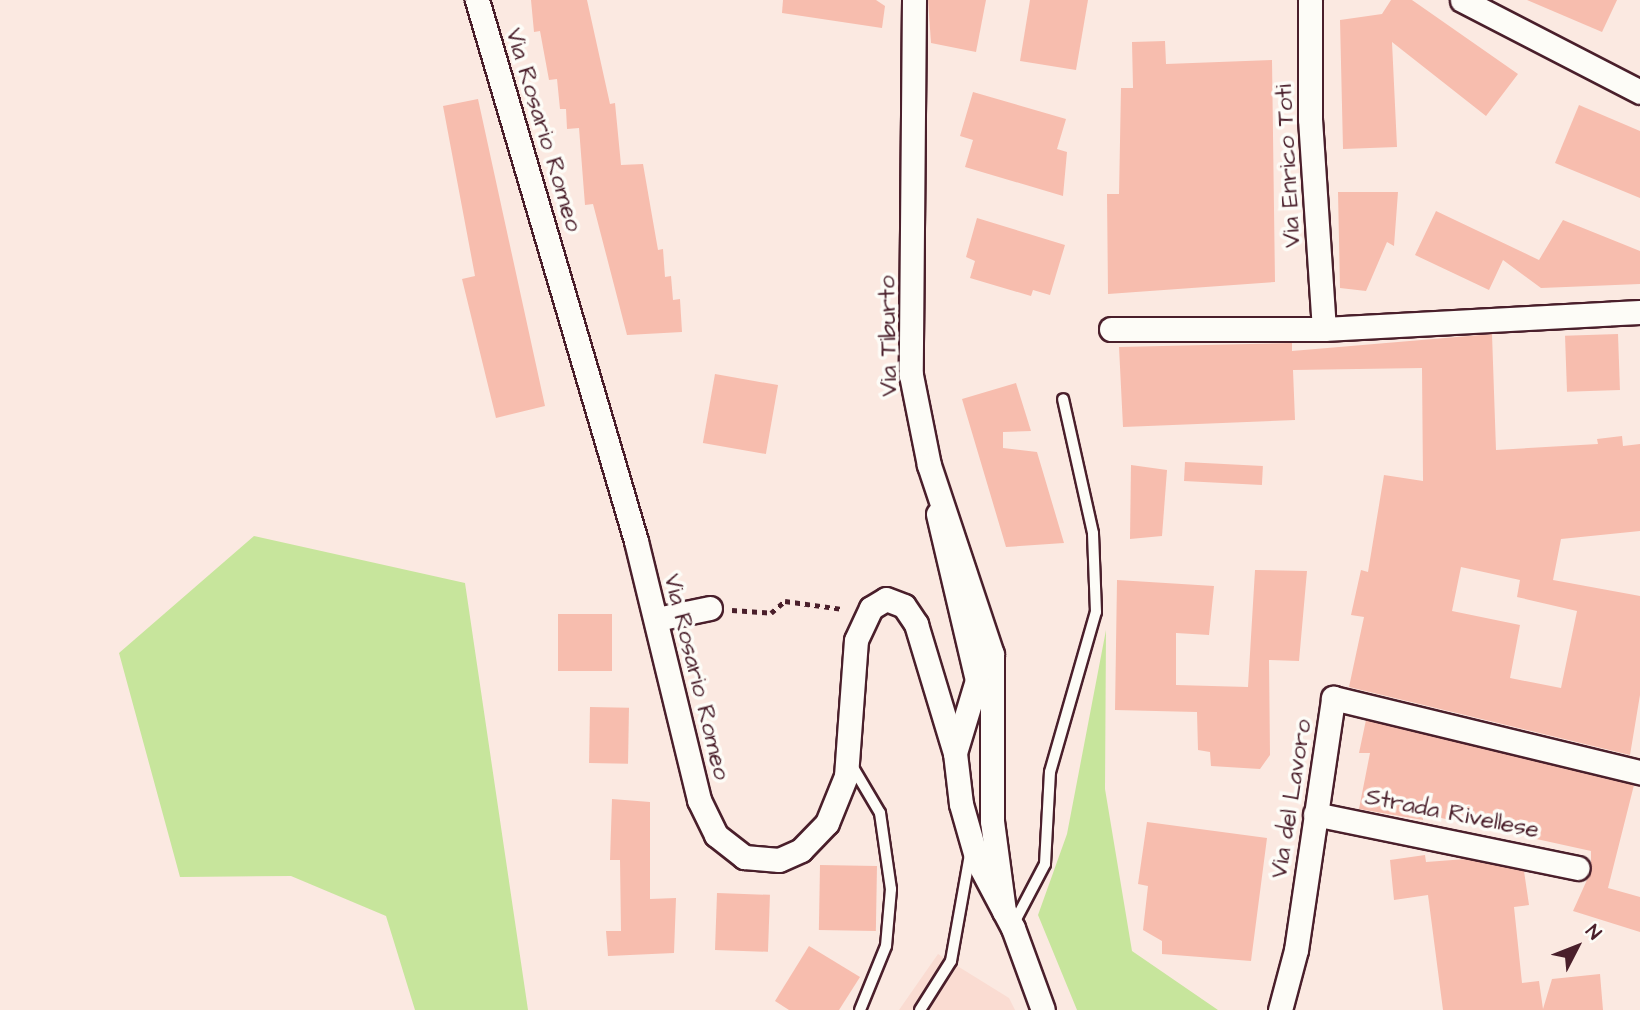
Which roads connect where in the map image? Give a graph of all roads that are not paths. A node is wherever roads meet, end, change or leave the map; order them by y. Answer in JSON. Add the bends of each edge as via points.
{"nodes":[{"id":1,"x":477,"y":0,"type":"edge"},
{"id":2,"x":914,"y":0,"type":"edge"},
{"id":3,"x":1310,"y":0,"type":"edge"},
{"id":4,"x":1462,"y":0,"type":"edge"},
{"id":5,"x":1640,"y":92,"type":"edge"},
{"id":6,"x":1640,"y":312,"type":"edge"},
{"id":7,"x":1111,"y":329,"type":"dead end"},
{"id":8,"x":1324,"y":329,"type":"junction"},
{"id":9,"x":1063,"y":399,"type":"dead end"},
{"id":10,"x":936,"y":489,"type":"junction"},
{"id":11,"x":710,"y":608,"type":"road end"},
{"id":12,"x":657,"y":619,"type":"junction"},
{"id":13,"x":962,"y":730,"type":"junction"},
{"id":14,"x":996,"y":743,"type":"junction"},
{"id":15,"x":955,"y":753,"type":"junction"},
{"id":16,"x":847,"y":758,"type":"junction"},
{"id":17,"x":1640,"y":772,"type":"edge"},
{"id":18,"x":958,"y":793,"type":"junction"},
{"id":19,"x":991,"y":800,"type":"junction"},
{"id":20,"x":1315,"y":814,"type":"junction"},
{"id":21,"x":971,"y":845,"type":"junction"},
{"id":22,"x":1578,"y":868,"type":"dead end"},
{"id":23,"x":1008,"y":920,"type":"junction"},
{"id":24,"x":860,"y":1010,"type":"edge"},
{"id":25,"x":920,"y":1010,"type":"edge"},
{"id":26,"x":1044,"y":1010,"type":"edge"},
{"id":27,"x":1280,"y":1010,"type":"edge"}],
"edges":[{"from":1,"to":12,"type":"street","name":"Via Rosario Romeo"},
{"from":2,"to":10,"type":"street","name":"Via Tiburto","via":[[911,375]]},
{"from":3,"to":8,"type":"street","name":"Via Enrico Toti","via":[[1310,119]]},
{"from":4,"to":5,"type":"street"},
{"from":6,"to":8,"type":"street"},
{"from":7,"to":8,"type":"street"},
{"from":9,"to":23,"type":"lane","via":[[1093,533],[1096,612],[1050,772],[1045,864]]},
{"from":10,"to":13,"type":"street","via":[[947,572],[976,670],[975,694]]},
{"from":10,"to":14,"type":"street","name":"Via Tiburto","via":[[992,654]]},
{"from":11,"to":12,"type":"street"},
{"from":12,"to":16,"type":"street","name":"Via Rosario Romeo","via":[[699,800],[724,844],[744,857],[768,860],[801,850],[839,802]]},
{"from":13,"to":14,"type":"street"},
{"from":13,"to":15,"type":"street"},
{"from":14,"to":19,"type":"street","name":"Via Tiburto"},
{"from":15,"to":16,"type":"street","name":"Via Rosario Romeo","via":[[911,614],[886,599],[864,618],[853,663]]},
{"from":15,"to":18,"type":"street"},
{"from":16,"to":24,"type":"lane","via":[[880,813],[891,889],[886,946]]},
{"from":17,"to":20,"type":"street","name":"Via del Lavoro","via":[[1333,698]]},
{"from":18,"to":19,"type":"street"},
{"from":18,"to":21,"type":"street"},
{"from":19,"to":23,"type":"street","name":"Via Tiburto"},
{"from":20,"to":22,"type":"street","name":"Strada Rivellese"},
{"from":20,"to":27,"type":"street","name":"Via del Lavoro","via":[[1296,950]]},
{"from":21,"to":23,"type":"street"},
{"from":21,"to":25,"type":"lane","via":[[951,961]]},
{"from":23,"to":26,"type":"street"}]}
